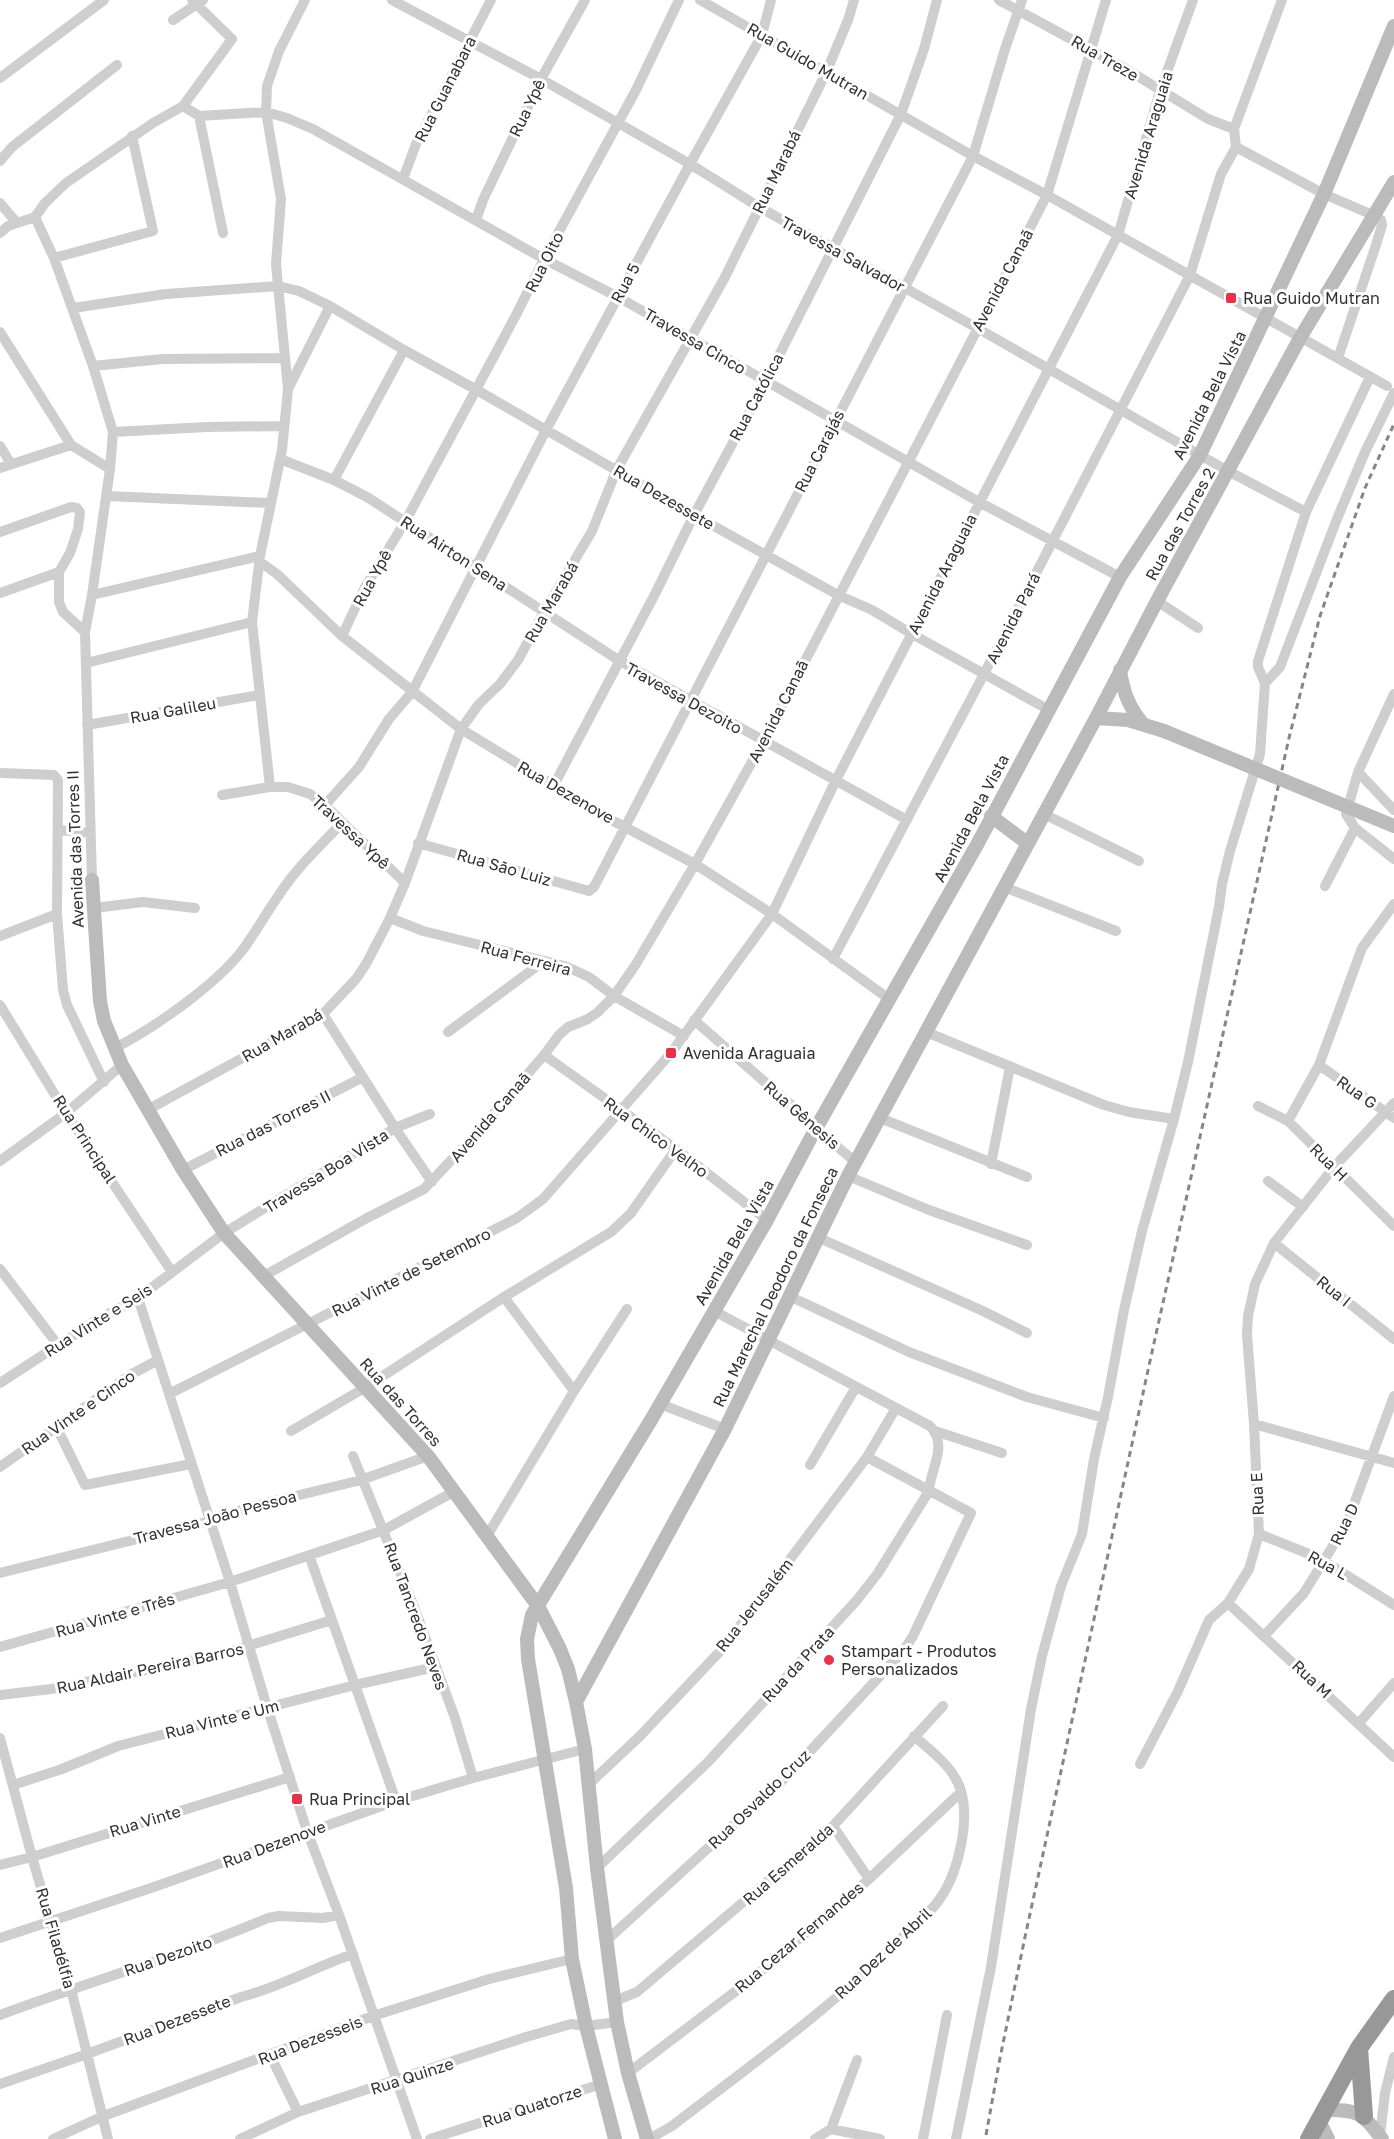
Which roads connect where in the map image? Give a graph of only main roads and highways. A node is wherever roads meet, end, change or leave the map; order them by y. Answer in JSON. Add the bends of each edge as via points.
{"nodes":[{"id":1,"x":1394,"y":1999,"type":"edge"},
{"id":2,"x":1389,"y":2017,"type":"edge"},
{"id":3,"x":1359,"y":2048,"type":"junction"},
{"id":4,"x":1364,"y":2116,"type":"road end"},
{"id":5,"x":1309,"y":2139,"type":"edge"}],
"edges":[{"from":1,"to":2,"type":"highway"},
{"from":2,"to":3,"type":"highway"},
{"from":3,"to":4,"type":"highway"},
{"from":3,"to":5,"type":"highway"}]}
